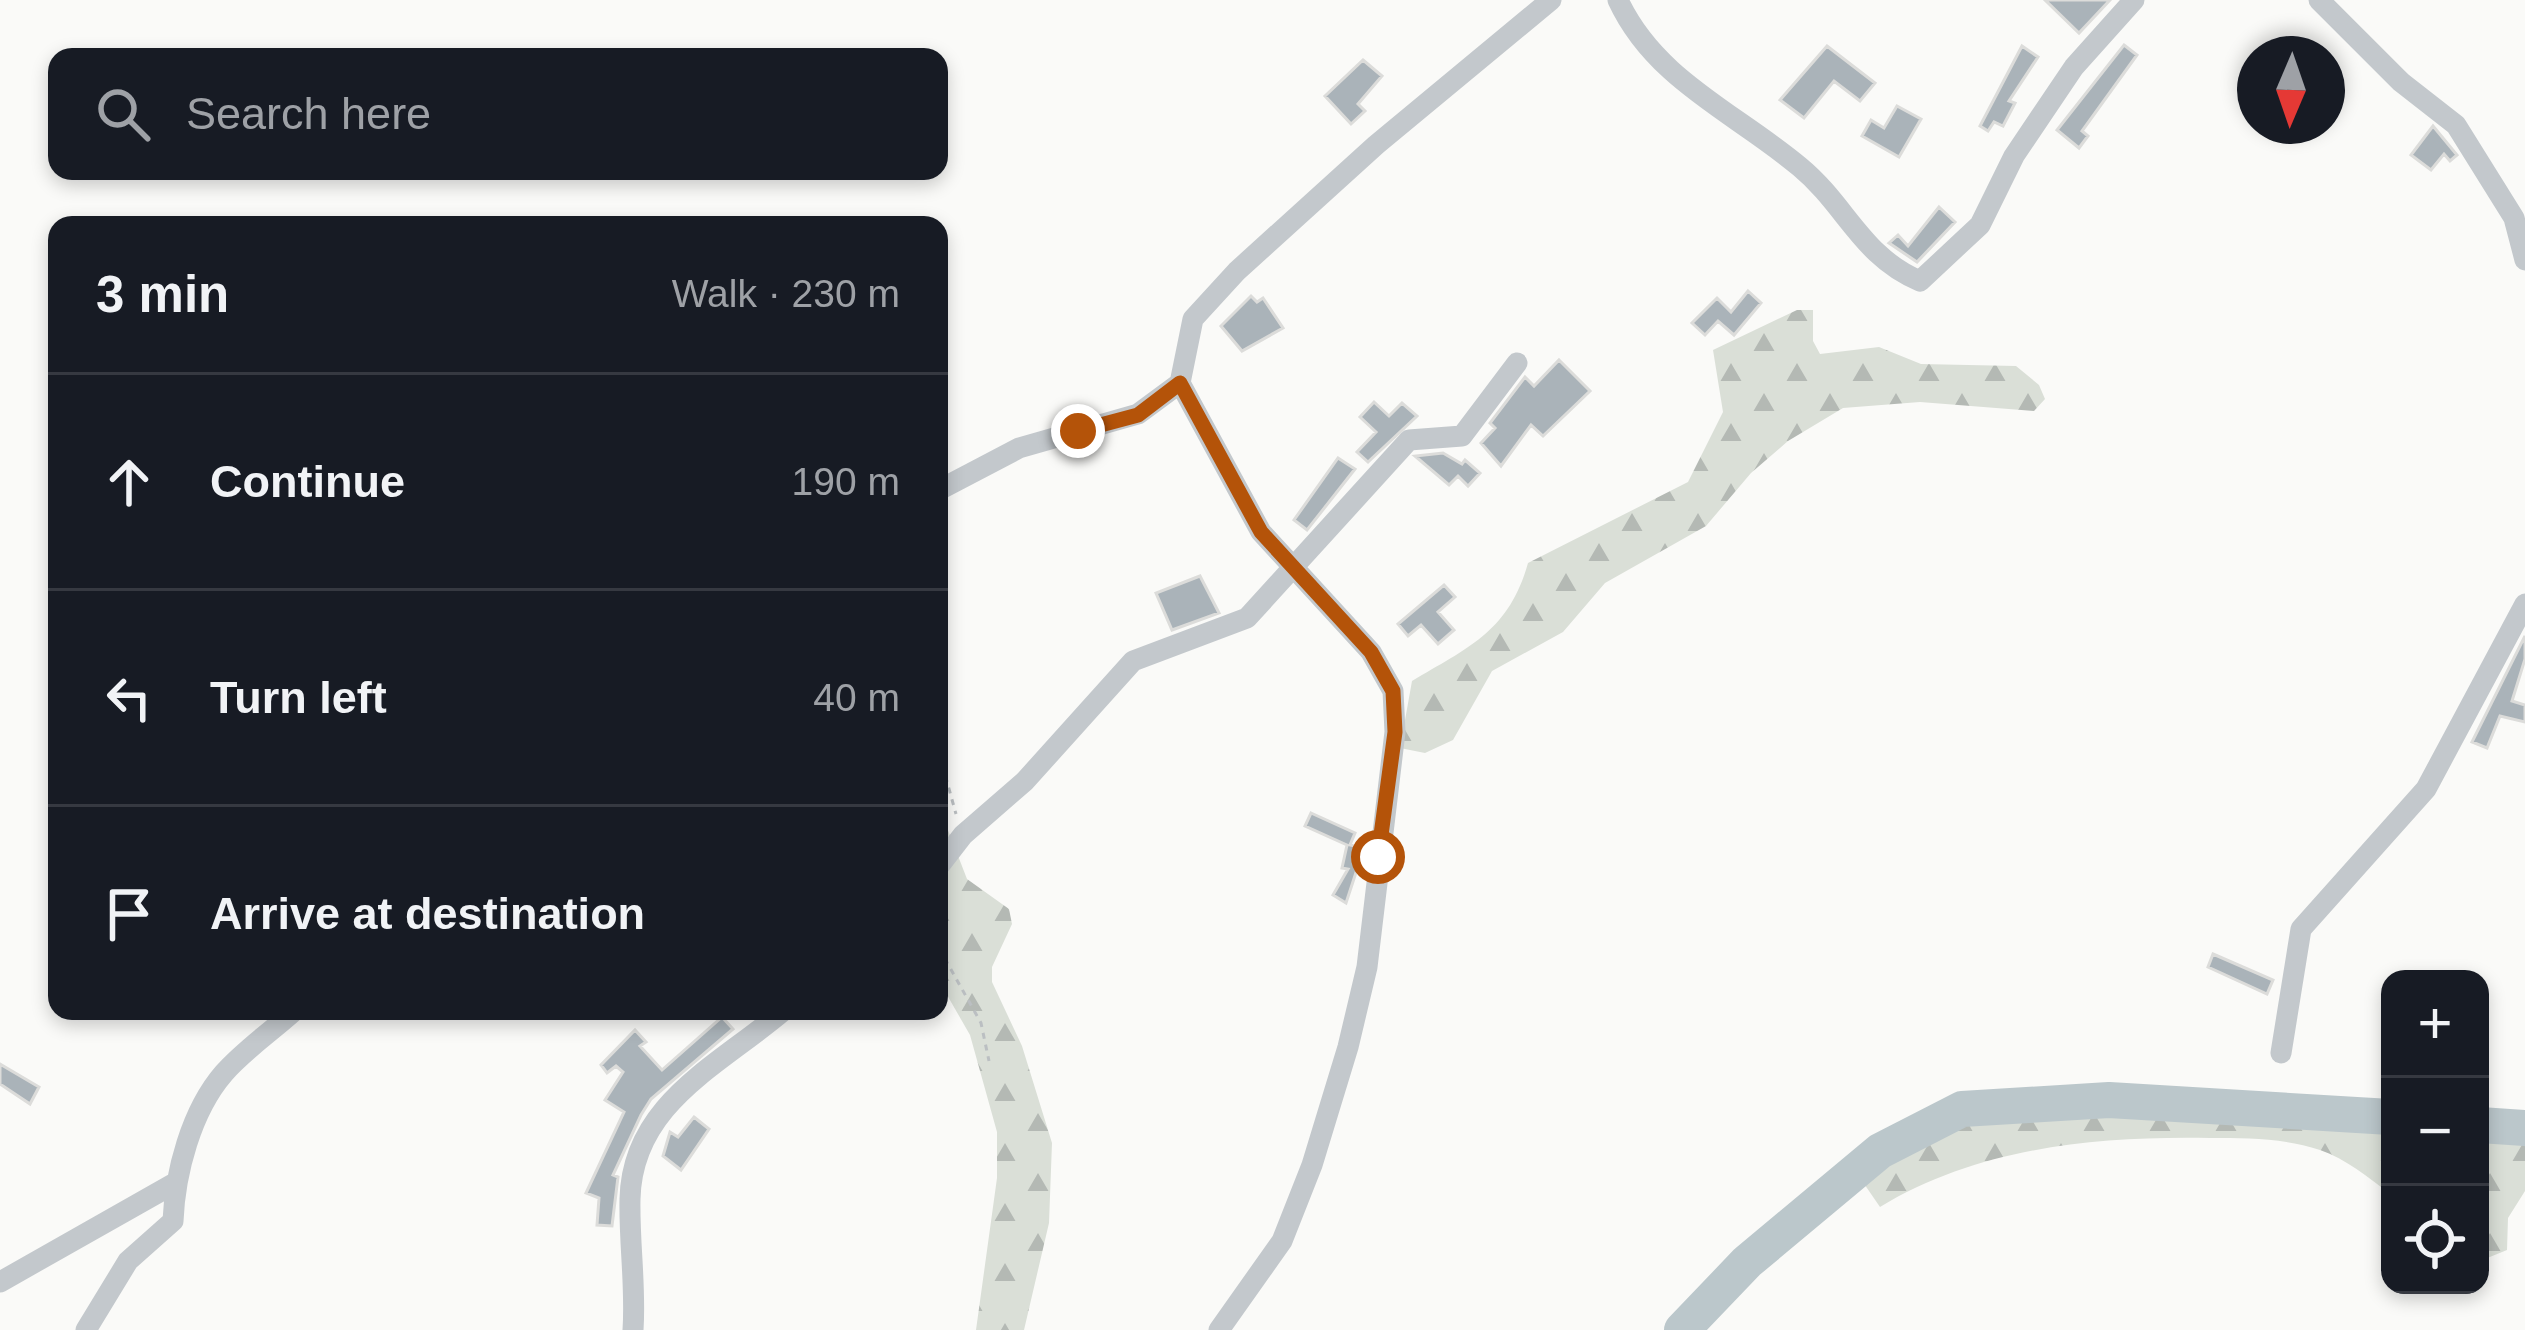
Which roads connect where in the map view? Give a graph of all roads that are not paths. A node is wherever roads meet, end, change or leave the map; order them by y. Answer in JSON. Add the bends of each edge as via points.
{"nodes":[{"id":1,"x":1551,"y":0,"type":"edge"},
{"id":2,"x":1618,"y":0,"type":"edge"},
{"id":3,"x":2134,"y":0,"type":"edge"},
{"id":4,"x":2319,"y":0,"type":"edge"},
{"id":5,"x":2525,"y":260,"type":"edge"},
{"id":6,"x":1517,"y":363,"type":"dead end"},
{"id":7,"x":1180,"y":383,"type":"junction"},
{"id":8,"x":948,"y":485,"type":"edge"},
{"id":9,"x":1297,"y":567,"type":"junction"},
{"id":10,"x":2525,"y":604,"type":"edge"},
{"id":11,"x":948,"y":854,"type":"edge"},
{"id":12,"x":284,"y":1020,"type":"edge"},
{"id":13,"x":771,"y":1020,"type":"edge"},
{"id":14,"x":2281,"y":1053,"type":"dead end"},
{"id":15,"x":175,"y":1183,"type":"junction"},
{"id":16,"x":0,"y":1282,"type":"edge"},
{"id":17,"x":86,"y":1330,"type":"edge"},
{"id":18,"x":633,"y":1330,"type":"edge"},
{"id":19,"x":1219,"y":1330,"type":"edge"}],
"edges":[{"from":1,"to":7,"type":"street","via":[[1237,271],[1192,319]]},
{"from":2,"to":3,"type":"street","via":[[1666,70],[1804,170],[1888,268],[1920,280],[1980,225],[2014,156],[2074,67]]},
{"from":4,"to":5,"type":"street","via":[[2456,124],[2514,218]]},
{"from":6,"to":9,"type":"street","via":[[1462,436],[1409,440],[1323,528]]},
{"from":7,"to":8,"type":"street","via":[[1138,415],[1019,448]]},
{"from":7,"to":9,"type":"street","via":[[1261,532]]},
{"from":9,"to":11,"type":"street","via":[[1246,618],[1133,661]]},
{"from":9,"to":19,"type":"street","via":[[1371,652],[1393,691],[1395,732],[1367,967],[1348,1047],[1282,1241]]},
{"from":10,"to":14,"type":"street","via":[[2426,789],[2301,929]]},
{"from":12,"to":15,"type":"street","via":[[223,1074]]},
{"from":13,"to":18,"type":"street","via":[[664,1104],[640,1140],[629,1198]]},
{"from":15,"to":16,"type":"street"},
{"from":15,"to":17,"type":"street","via":[[173,1221],[128,1262]]}]}
